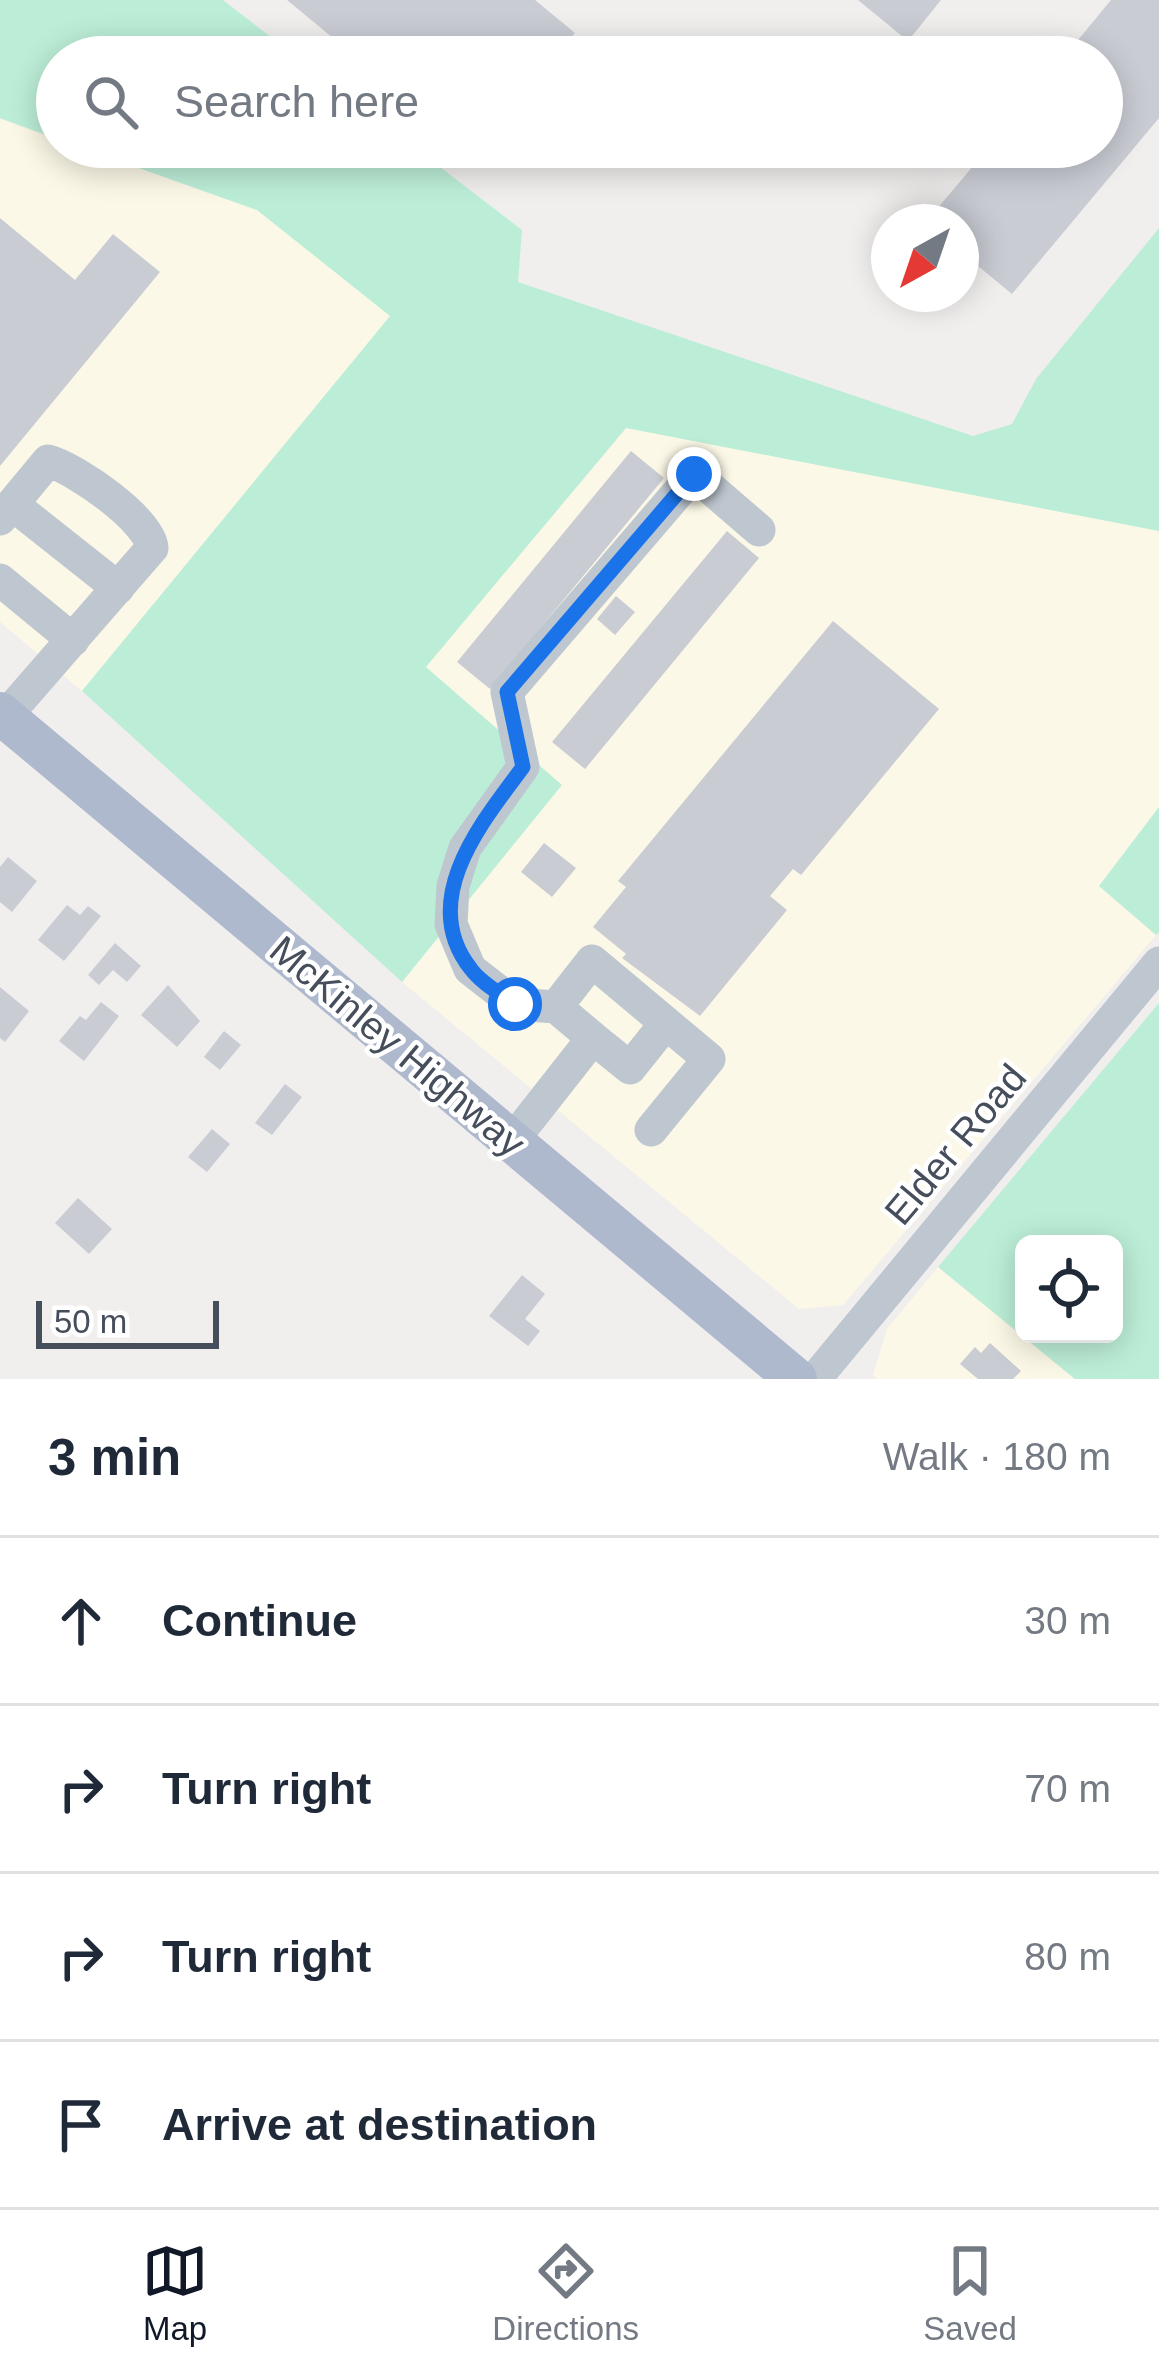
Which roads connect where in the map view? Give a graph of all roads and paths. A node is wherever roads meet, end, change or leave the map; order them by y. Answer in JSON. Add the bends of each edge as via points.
{"nodes":[{"id":1,"x":6,"y":512,"type":"edge"},
{"id":2,"x":759,"y":530,"type":"dead end"},
{"id":3,"x":0,"y":580,"type":"edge"},
{"id":4,"x":118,"y":588,"type":"junction"},
{"id":5,"x":73,"y":640,"type":"junction"},
{"id":6,"x":3,"y":715,"type":"edge"},
{"id":7,"x":1159,"y":963,"type":"edge"},
{"id":8,"x":556,"y":1007,"type":"junction"},
{"id":9,"x":666,"y":1023,"type":"junction"},
{"id":10,"x":593,"y":1038,"type":"junction"},
{"id":11,"x":651,"y":1130,"type":"dead end"},
{"id":12,"x":512,"y":1141,"type":"junction"},
{"id":13,"x":796,"y":1379,"type":"edge"},
{"id":14,"x":815,"y":1379,"type":"edge"}],
"edges":[{"from":1,"to":4,"type":"street"},
{"from":1,"to":4,"type":"street","via":[[48,461],[64,465],[142,524],[152,548]]},
{"from":2,"to":8,"type":"street","via":[[694,474],[507,692],[523,767],[465,848],[451,924],[470,968],[515,1004]]},
{"from":3,"to":5,"type":"street"},
{"from":4,"to":5,"type":"street"},
{"from":5,"to":6,"type":"street"},
{"from":6,"to":12,"type":"main road","name":"McKinley Highway"},
{"from":7,"to":14,"type":"street","name":"Elder Road"},
{"from":8,"to":9,"type":"street","via":[[592,961]]},
{"from":8,"to":10,"type":"street"},
{"from":9,"to":10,"type":"street","via":[[630,1067]]},
{"from":9,"to":11,"type":"street","via":[[709,1058]]},
{"from":10,"to":12,"type":"street"},
{"from":12,"to":13,"type":"main road","name":"McKinley Highway"}]}
